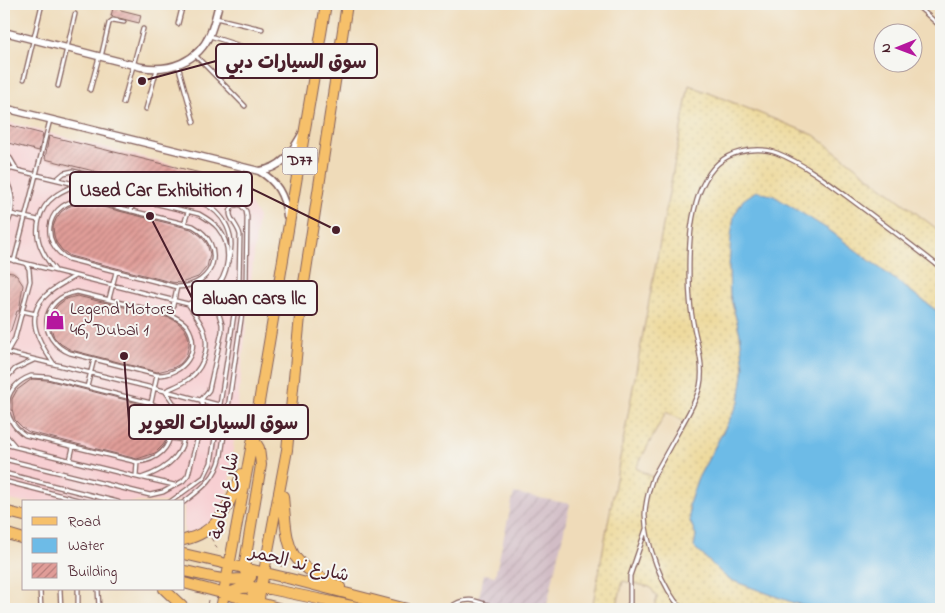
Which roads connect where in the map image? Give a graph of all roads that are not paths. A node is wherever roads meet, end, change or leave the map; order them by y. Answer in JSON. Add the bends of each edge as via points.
{"nodes":[{"id":1,"x":5,"y":4,"type":"edge"},
{"id":2,"x":42,"y":4,"type":"edge"},
{"id":3,"x":183,"y":4,"type":"edge"},
{"id":4,"x":219,"y":4,"type":"edge"},
{"id":5,"x":326,"y":4,"type":"edge"},
{"id":6,"x":347,"y":4,"type":"edge"},
{"id":7,"x":915,"y":4,"type":"edge"},
{"id":8,"x":4,"y":8,"type":"edge"},
{"id":9,"x":75,"y":14,"type":"dead end"},
{"id":10,"x":215,"y":18,"type":"junction"},
{"id":11,"x":124,"y":22,"type":"dead end"},
{"id":12,"x":178,"y":24,"type":"dead end"},
{"id":13,"x":941,"y":27,"type":"edge"},
{"id":14,"x":143,"y":29,"type":"dead end"},
{"id":15,"x":262,"y":29,"type":"dead end"},
{"id":16,"x":4,"y":32,"type":"edge"},
{"id":17,"x":210,"y":36,"type":"junction"},
{"id":18,"x":34,"y":40,"type":"junction"},
{"id":19,"x":67,"y":48,"type":"junction"},
{"id":20,"x":256,"y":51,"type":"dead end"},
{"id":21,"x":195,"y":55,"type":"junction"},
{"id":22,"x":100,"y":57,"type":"junction"},
{"id":23,"x":133,"y":65,"type":"junction"},
{"id":24,"x":178,"y":65,"type":"junction"},
{"id":25,"x":157,"y":69,"type":"junction"},
{"id":26,"x":24,"y":78,"type":"dead end"},
{"id":27,"x":58,"y":86,"type":"dead end"},
{"id":28,"x":90,"y":90,"type":"dead end"},
{"id":29,"x":122,"y":103,"type":"dead end"},
{"id":30,"x":245,"y":106,"type":"dead end"},
{"id":31,"x":4,"y":108,"type":"edge"},
{"id":32,"x":146,"y":109,"type":"dead end"},
{"id":33,"x":50,"y":120,"type":"junction"},
{"id":34,"x":194,"y":122,"type":"dead end"},
{"id":35,"x":306,"y":126,"type":"junction"},
{"id":36,"x":4,"y":154,"type":"edge"},
{"id":37,"x":4,"y":167,"type":"edge"},
{"id":38,"x":18,"y":170,"type":"junction"},
{"id":39,"x":259,"y":171,"type":"junction"},
{"id":40,"x":35,"y":175,"type":"junction"},
{"id":41,"x":4,"y":178,"type":"edge"},
{"id":42,"x":56,"y":180,"type":"junction"},
{"id":43,"x":76,"y":185,"type":"junction"},
{"id":44,"x":134,"y":199,"type":"junction"},
{"id":45,"x":131,"y":211,"type":"junction"},
{"id":46,"x":188,"y":212,"type":"junction"},
{"id":47,"x":11,"y":214,"type":"junction"},
{"id":48,"x":24,"y":217,"type":"junction"},
{"id":49,"x":38,"y":220,"type":"junction"},
{"id":50,"x":184,"y":224,"type":"junction"},
{"id":51,"x":4,"y":229,"type":"edge"},
{"id":52,"x":288,"y":230,"type":"junction"},
{"id":53,"x":4,"y":258,"type":"edge"},
{"id":54,"x":14,"y":261,"type":"junction"},
{"id":55,"x":26,"y":264,"type":"junction"},
{"id":56,"x":227,"y":264,"type":"junction"},
{"id":57,"x":941,"y":268,"type":"edge"},
{"id":58,"x":55,"y":271,"type":"junction"},
{"id":59,"x":116,"y":272,"type":"junction"},
{"id":60,"x":76,"y":276,"type":"junction"},
{"id":61,"x":113,"y":285,"type":"junction"},
{"id":62,"x":177,"y":287,"type":"junction"},
{"id":63,"x":109,"y":299,"type":"junction"},
{"id":64,"x":174,"y":300,"type":"junction"},
{"id":65,"x":188,"y":304,"type":"junction"},
{"id":66,"x":234,"y":309,"type":"junction"},
{"id":67,"x":22,"y":311,"type":"junction"},
{"id":68,"x":218,"y":312,"type":"junction"},
{"id":69,"x":36,"y":314,"type":"junction"},
{"id":70,"x":171,"y":315,"type":"junction"},
{"id":71,"x":5,"y":352,"type":"edge"},
{"id":72,"x":94,"y":359,"type":"junction"},
{"id":73,"x":35,"y":360,"type":"junction"},
{"id":74,"x":54,"y":364,"type":"junction"},
{"id":75,"x":90,"y":373,"type":"junction"},
{"id":76,"x":157,"y":375,"type":"junction"},
{"id":77,"x":4,"y":381,"type":"edge"},
{"id":78,"x":87,"y":387,"type":"junction"},
{"id":79,"x":154,"y":388,"type":"junction"},
{"id":80,"x":165,"y":391,"type":"junction"},
{"id":81,"x":200,"y":400,"type":"junction"},
{"id":82,"x":151,"y":403,"type":"junction"},
{"id":83,"x":219,"y":406,"type":"junction"},
{"id":84,"x":4,"y":433,"type":"edge"},
{"id":85,"x":170,"y":438,"type":"junction"},
{"id":86,"x":253,"y":438,"type":"junction"},
{"id":87,"x":183,"y":440,"type":"junction"},
{"id":88,"x":4,"y":444,"type":"edge"},
{"id":89,"x":15,"y":446,"type":"junction"},
{"id":90,"x":73,"y":447,"type":"junction"},
{"id":91,"x":250,"y":455,"type":"junction"},
{"id":92,"x":4,"y":459,"type":"edge"},
{"id":93,"x":70,"y":460,"type":"junction"},
{"id":94,"x":137,"y":462,"type":"junction"},
{"id":95,"x":4,"y":473,"type":"edge"},
{"id":96,"x":136,"y":476,"type":"junction"},
{"id":97,"x":141,"y":478,"type":"junction"},
{"id":98,"x":4,"y":481,"type":"edge"},
{"id":99,"x":282,"y":483,"type":"junction"},
{"id":100,"x":175,"y":485,"type":"junction"},
{"id":101,"x":78,"y":500,"type":"edge"},
{"id":102,"x":110,"y":500,"type":"edge"},
{"id":103,"x":173,"y":500,"type":"edge"},
{"id":104,"x":185,"y":501,"type":"edge"},
{"id":105,"x":4,"y":511,"type":"edge"},
{"id":106,"x":22,"y":516,"type":"edge"},
{"id":107,"x":646,"y":528,"type":"junction"},
{"id":108,"x":4,"y":534,"type":"edge"},
{"id":109,"x":22,"y":538,"type":"edge"},
{"id":110,"x":185,"y":540,"type":"edge"},
{"id":111,"x":185,"y":554,"type":"edge"},
{"id":112,"x":229,"y":564,"type":"junction"},
{"id":113,"x":244,"y":568,"type":"junction"},
{"id":114,"x":185,"y":571,"type":"edge"},
{"id":115,"x":264,"y":573,"type":"junction"},
{"id":116,"x":226,"y":580,"type":"junction"},
{"id":117,"x":185,"y":584,"type":"edge"},
{"id":118,"x":245,"y":584,"type":"junction"},
{"id":119,"x":261,"y":588,"type":"junction"},
{"id":120,"x":40,"y":590,"type":"edge"},
{"id":121,"x":60,"y":590,"type":"edge"},
{"id":122,"x":78,"y":590,"type":"edge"},
{"id":123,"x":98,"y":590,"type":"edge"},
{"id":124,"x":165,"y":590,"type":"edge"},
{"id":125,"x":224,"y":595,"type":"junction"},
{"id":126,"x":368,"y":599,"type":"junction"},
{"id":127,"x":381,"y":602,"type":"junction"},
{"id":128,"x":241,"y":604,"type":"edge"},
{"id":129,"x":257,"y":607,"type":"edge"},
{"id":130,"x":41,"y":609,"type":"edge"},
{"id":131,"x":61,"y":609,"type":"edge"},
{"id":132,"x":78,"y":609,"type":"edge"},
{"id":133,"x":99,"y":609,"type":"edge"},
{"id":134,"x":185,"y":609,"type":"edge"},
{"id":135,"x":221,"y":609,"type":"edge"},
{"id":136,"x":282,"y":609,"type":"edge"},
{"id":137,"x":407,"y":609,"type":"edge"},
{"id":138,"x":448,"y":609,"type":"edge"},
{"id":139,"x":498,"y":609,"type":"edge"},
{"id":140,"x":626,"y":609,"type":"edge"},
{"id":141,"x":682,"y":609,"type":"edge"}],
"edges":[{"from":1,"to":8,"type":"lane"},
{"from":2,"to":18,"type":"lane"},
{"from":3,"to":12,"type":"lane"},
{"from":4,"to":10,"type":"street"},
{"from":5,"to":35,"type":"main road","name":"شارع المنامة","number":"D77"},
{"from":6,"to":99,"type":"main road","number":"D77","via":[[302,296],[292,416]]},
{"from":7,"to":13,"type":"lane"},
{"from":9,"to":19,"type":"lane"},
{"from":10,"to":15,"type":"lane"},
{"from":10,"to":17,"type":"street"},
{"from":11,"to":22,"type":"lane","via":[[113,20],[109,23]]},
{"from":14,"to":23,"type":"lane"},
{"from":16,"to":18,"type":"street"},
{"from":17,"to":20,"type":"lane"},
{"from":17,"to":21,"type":"street"},
{"from":18,"to":19,"type":"street"},
{"from":18,"to":26,"type":"lane"},
{"from":19,"to":22,"type":"street"},
{"from":19,"to":27,"type":"lane"},
{"from":21,"to":24,"type":"street"},
{"from":21,"to":30,"type":"lane"},
{"from":22,"to":23,"type":"street"},
{"from":22,"to":28,"type":"lane"},
{"from":23,"to":25,"type":"street"},
{"from":23,"to":29,"type":"lane"},
{"from":24,"to":25,"type":"street"},
{"from":24,"to":34,"type":"lane"},
{"from":25,"to":32,"type":"lane"},
{"from":31,"to":33,"type":"street"},
{"from":33,"to":39,"type":"street"},
{"from":33,"to":40,"type":"lane"},
{"from":35,"to":39,"type":"street","via":[[287,158],[271,169]]},
{"from":35,"to":52,"type":"main road","name":"شارع المنامة","number":"D77"},
{"from":36,"to":38,"type":"lane"},
{"from":37,"to":38,"type":"lane"},
{"from":38,"to":40,"type":"lane"},
{"from":39,"to":52,"type":"street","via":[[281,192]]},
{"from":40,"to":42,"type":"lane"},
{"from":40,"to":48,"type":"lane"},
{"from":41,"to":47,"type":"lane","via":[[12,199]]},
{"from":42,"to":43,"type":"lane"},
{"from":42,"to":56,"type":"lane","via":[[64,173],[78,172],[209,206],[217,211],[228,227],[232,245]]},
{"from":43,"to":44,"type":"lane"},
{"from":43,"to":49,"type":"lane","via":[[54,196]]},
{"from":44,"to":45,"type":"lane"},
{"from":44,"to":46,"type":"lane"},
{"from":45,"to":50,"type":"lane"},
{"from":45,"to":59,"type":"lane","via":[[77,200],[64,205],[51,223],[50,237],[62,256]]},
{"from":46,"to":50,"type":"lane"},
{"from":46,"to":56,"type":"lane","via":[[199,214],[218,228],[227,249]]},
{"from":47,"to":48,"type":"lane"},
{"from":47,"to":51,"type":"lane"},
{"from":48,"to":49,"type":"lane"},
{"from":48,"to":54,"type":"lane"},
{"from":49,"to":58,"type":"lane","via":[[41,249]]},
{"from":50,"to":62,"type":"lane","via":[[207,237],[212,263],[209,272],[196,284]]},
{"from":52,"to":86,"type":"main road","name":"شارع المنامة","number":"D77"},
{"from":53,"to":54,"type":"lane"},
{"from":54,"to":55,"type":"lane"},
{"from":55,"to":58,"type":"lane"},
{"from":55,"to":67,"type":"lane","via":[[30,275]]},
{"from":56,"to":65,"type":"lane","via":[[212,291]]},
{"from":57,"to":107,"type":"lane","via":[[834,187],[777,153],[748,150],[720,161],[702,183],[689,255],[688,284],[701,372],[699,387],[651,483],[646,502]]},
{"from":58,"to":60,"type":"lane"},
{"from":59,"to":61,"type":"lane"},
{"from":59,"to":62,"type":"lane"},
{"from":60,"to":61,"type":"lane"},
{"from":60,"to":69,"type":"lane","via":[[50,291]]},
{"from":61,"to":63,"type":"lane"},
{"from":61,"to":64,"type":"lane"},
{"from":62,"to":64,"type":"lane"},
{"from":63,"to":70,"type":"lane"},
{"from":63,"to":72,"type":"lane","via":[[77,292],[67,294],[58,298],[47,315],[48,334],[61,350]]},
{"from":64,"to":65,"type":"lane"},
{"from":64,"to":70,"type":"lane"},
{"from":65,"to":68,"type":"lane"},
{"from":65,"to":80,"type":"lane","via":[[205,334],[205,354],[202,364],[192,376]]},
{"from":66,"to":68,"type":"lane"},
{"from":66,"to":83,"type":"lane"},
{"from":66,"to":104,"type":"lane","via":[[239,282],[240,235],[229,212],[240,204],[247,217],[246,286],[220,456],[210,482]]},
{"from":67,"to":69,"type":"lane"},
{"from":67,"to":71,"type":"lane","via":[[14,344]]},
{"from":68,"to":81,"type":"lane","via":[[222,332],[209,390]]},
{"from":69,"to":74,"type":"lane","via":[[38,340]]},
{"from":70,"to":76,"type":"lane","via":[[187,326],[192,351],[178,371]]},
{"from":71,"to":73,"type":"lane"},
{"from":72,"to":75,"type":"lane"},
{"from":72,"to":76,"type":"lane"},
{"from":73,"to":74,"type":"lane"},
{"from":73,"to":77,"type":"lane","via":[[15,370]]},
{"from":74,"to":75,"type":"lane"},
{"from":75,"to":78,"type":"lane"},
{"from":75,"to":79,"type":"lane"},
{"from":76,"to":79,"type":"lane"},
{"from":78,"to":82,"type":"lane"},
{"from":78,"to":90,"type":"lane","via":[[31,376],[16,384],[7,399],[8,416],[18,431]]},
{"from":79,"to":80,"type":"lane"},
{"from":79,"to":82,"type":"lane"},
{"from":80,"to":81,"type":"lane"},
{"from":80,"to":87,"type":"lane","via":[[181,416]]},
{"from":81,"to":83,"type":"lane"},
{"from":81,"to":100,"type":"lane","via":[[204,411],[189,472]]},
{"from":82,"to":85,"type":"lane","via":[[166,415]]},
{"from":83,"to":103,"type":"lane","via":[[209,470]]},
{"from":84,"to":89,"type":"lane"},
{"from":85,"to":87,"type":"lane"},
{"from":85,"to":94,"type":"lane","via":[[161,454]]},
{"from":86,"to":91,"type":"main road","name":"شارع المنامة","number":"D77"},
{"from":86,"to":113,"type":"main road","via":[[259,448],[261,465]]},
{"from":87,"to":97,"type":"lane","via":[[178,454],[168,466]]},
{"from":88,"to":89,"type":"lane"},
{"from":89,"to":93,"type":"lane"},
{"from":90,"to":93,"type":"lane"},
{"from":90,"to":94,"type":"lane"},
{"from":91,"to":110,"type":"main road","via":[[228,507],[219,520],[206,531]]},
{"from":91,"to":112,"type":"main road","name":"شارع المنامة","number":"D77"},
{"from":92,"to":100,"type":"lane","via":[[150,495]]},
{"from":93,"to":96,"type":"lane"},
{"from":94,"to":96,"type":"lane"},
{"from":95,"to":102,"type":"lane"},
{"from":96,"to":97,"type":"lane"},
{"from":97,"to":100,"type":"lane"},
{"from":98,"to":101,"type":"lane"},
{"from":99,"to":115,"type":"main road","number":"D77"},
{"from":99,"to":126,"type":"main road","via":[[287,536],[299,562],[311,573]]},
{"from":105,"to":106,"type":"main road"},
{"from":107,"to":140,"type":"lane","via":[[630,576],[630,603]]},
{"from":107,"to":141,"type":"lane","via":[[661,576]]},
{"from":108,"to":109,"type":"main road"},
{"from":111,"to":112,"type":"main road","name":"شارع ند الحمر"},
{"from":112,"to":113,"type":"main road","name":"شارع ند الحمر"},
{"from":112,"to":116,"type":"main road","name":"شارع المنامة","number":"D77"},
{"from":112,"to":118,"type":"main road"},
{"from":113,"to":115,"type":"main road","name":"شارع ند الحمر"},
{"from":113,"to":118,"type":"main road"},
{"from":114,"to":116,"type":"main road"},
{"from":115,"to":118,"type":"main road"},
{"from":115,"to":119,"type":"main road","number":"D77"},
{"from":115,"to":126,"type":"main road","name":"شارع ند الحمر"},
{"from":116,"to":118,"type":"main road"},
{"from":116,"to":125,"type":"main road","name":"شارع المنامة","number":"D77"},
{"from":117,"to":125,"type":"main road"},
{"from":118,"to":119,"type":"main road"},
{"from":118,"to":125,"type":"main road"},
{"from":118,"to":128,"type":"main road"},
{"from":118,"to":129,"type":"main road"},
{"from":119,"to":127,"type":"main road","via":[[361,608],[371,608]]},
{"from":119,"to":129,"type":"main road","number":"D77"},
{"from":120,"to":130,"type":"lane"},
{"from":121,"to":131,"type":"lane"},
{"from":122,"to":132,"type":"lane"},
{"from":123,"to":133,"type":"lane"},
{"from":124,"to":134,"type":"main road"},
{"from":125,"to":128,"type":"main road"},
{"from":125,"to":135,"type":"main road","name":"شارع المنامة","number":"D77"},
{"from":126,"to":127,"type":"main road","name":"شارع ند الحمر"},
{"from":127,"to":137,"type":"main road","name":"شارع ند الحمر"},
{"from":128,"to":129,"type":"main road"},
{"from":129,"to":136,"type":"main road"},
{"from":138,"to":139,"type":"lane","via":[[468,600]]}]}
